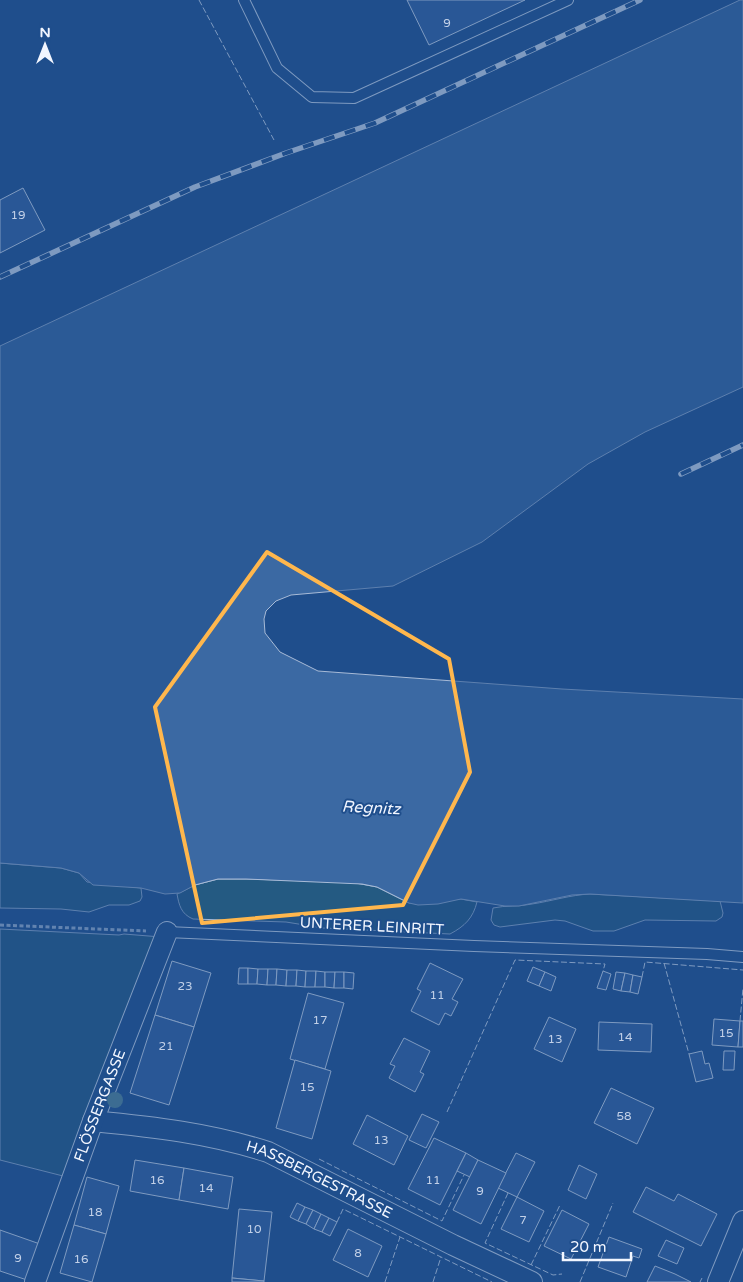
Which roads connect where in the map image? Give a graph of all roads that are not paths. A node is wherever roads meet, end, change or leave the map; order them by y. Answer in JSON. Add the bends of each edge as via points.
{"nodes":[{"id":1,"x":244,"y":0,"type":"edge"},
{"id":2,"x":568,"y":0,"type":"edge"},
{"id":3,"x":167,"y":932,"type":"joint"},
{"id":4,"x":743,"y":957,"type":"edge"},
{"id":5,"x":93,"y":1121,"type":"junction"},
{"id":6,"x":743,"y":1221,"type":"edge"},
{"id":7,"x":740,"y":1240,"type":"edge"},
{"id":8,"x":36,"y":1279,"type":"edge"},
{"id":9,"x":532,"y":1282,"type":"edge"},
{"id":10,"x":718,"y":1282,"type":"edge"}],
"edges":[{"from":1,"to":2,"type":"lane","via":[[277,68],[312,97],[354,98]]},
{"from":3,"to":4,"type":"lane","name":"UNTERER LEINRITT"},
{"from":3,"to":5,"type":"street","name":"FLÖSSERGASSE"},
{"from":5,"to":8,"type":"street","name":"FLÖSSERGASSE"},
{"from":5,"to":9,"type":"street","name":"HASSBERGESTRASSE","via":[[180,1130],[268,1152]]},
{"from":6,"to":7,"type":"street"},
{"from":7,"to":10,"type":"street"}]}
